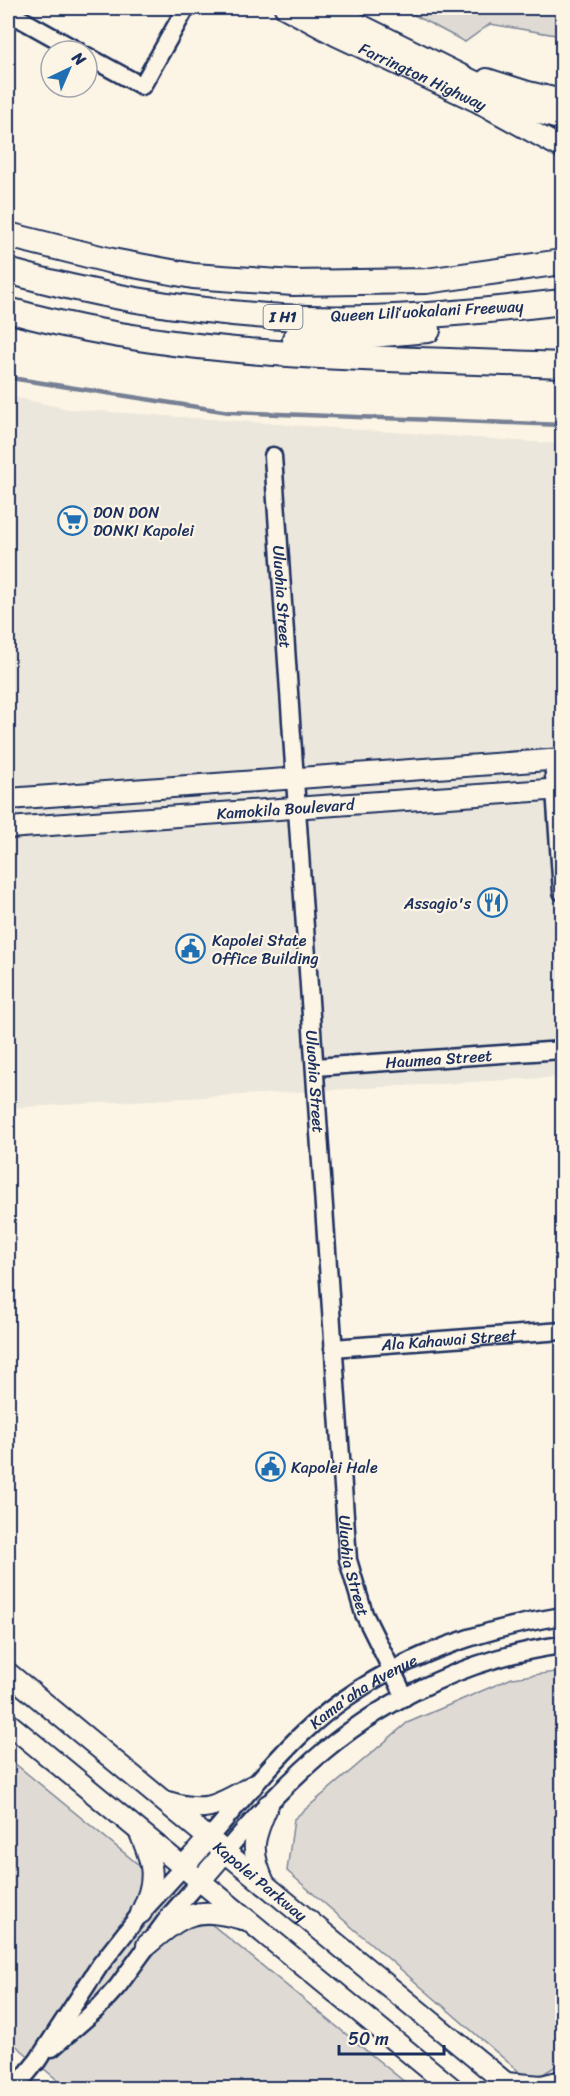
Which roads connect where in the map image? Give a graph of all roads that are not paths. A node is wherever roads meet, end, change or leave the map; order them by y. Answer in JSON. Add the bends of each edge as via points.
{"nodes":[{"id":1,"x":186,"y":8,"type":"edge"},
{"id":2,"x":285,"y":8,"type":"edge"},
{"id":3,"x":322,"y":8,"type":"edge"},
{"id":4,"x":338,"y":8,"type":"edge"},
{"id":5,"x":8,"y":12,"type":"edge"},
{"id":6,"x":56,"y":39,"type":"edge"},
{"id":7,"x":99,"y":63,"type":"edge"},
{"id":8,"x":562,"y":100,"type":"edge"},
{"id":9,"x":562,"y":118,"type":"edge"},
{"id":10,"x":562,"y":148,"type":"edge"},
{"id":11,"x":8,"y":220,"type":"edge"},
{"id":12,"x":8,"y":235,"type":"edge"},
{"id":13,"x":112,"y":261,"type":"junction"},
{"id":14,"x":562,"y":262,"type":"edge"},
{"id":15,"x":8,"y":271,"type":"edge"},
{"id":16,"x":562,"y":302,"type":"edge"},
{"id":17,"x":8,"y":310,"type":"edge"},
{"id":18,"x":562,"y":314,"type":"edge"},
{"id":19,"x":39,"y":319,"type":"junction"},
{"id":20,"x":562,"y":365,"type":"edge"},
{"id":21,"x":273,"y":456,"type":"dead end"},
{"id":22,"x":558,"y":760,"type":"edge"},
{"id":23,"x":294,"y":779,"type":"junction"},
{"id":24,"x":559,"y":789,"type":"edge"},
{"id":25,"x":8,"y":799,"type":"edge"},
{"id":26,"x":296,"y":809,"type":"junction"},
{"id":27,"x":8,"y":828,"type":"edge"},
{"id":28,"x":562,"y":892,"type":"edge"},
{"id":29,"x":562,"y":1050,"type":"edge"},
{"id":30,"x":315,"y":1067,"type":"junction"},
{"id":31,"x":562,"y":1331,"type":"edge"},
{"id":32,"x":333,"y":1348,"type":"junction"},
{"id":33,"x":562,"y":1616,"type":"edge"},
{"id":34,"x":562,"y":1645,"type":"edge"},
{"id":35,"x":392,"y":1671,"type":"junction"},
{"id":36,"x":8,"y":1673,"type":"edge"},
{"id":37,"x":405,"y":1697,"type":"junction"},
{"id":38,"x":8,"y":1723,"type":"edge"},
{"id":39,"x":252,"y":1786,"type":"junction"},
{"id":40,"x":162,"y":1800,"type":"junction"},
{"id":41,"x":268,"y":1805,"type":"junction"},
{"id":42,"x":139,"y":1831,"type":"junction"},
{"id":43,"x":208,"y":1839,"type":"junction"},
{"id":44,"x":225,"y":1852,"type":"junction"},
{"id":45,"x":183,"y":1867,"type":"junction"},
{"id":46,"x":200,"y":1881,"type":"junction"},
{"id":47,"x":265,"y":1885,"type":"junction"},
{"id":48,"x":141,"y":1913,"type":"junction"},
{"id":49,"x":248,"y":1921,"type":"junction"},
{"id":50,"x":147,"y":1945,"type":"junction"},
{"id":51,"x":38,"y":2060,"type":"junction"},
{"id":52,"x":562,"y":2081,"type":"edge"},
{"id":53,"x":508,"y":2086,"type":"edge"},
{"id":54,"x":15,"y":2088,"type":"edge"},
{"id":55,"x":452,"y":2088,"type":"edge"}],
"edges":[{"from":1,"to":7,"type":"street","via":[[142,86]]},
{"from":2,"to":10,"type":"main road","name":"Farrington Highway","via":[[478,102]]},
{"from":3,"to":9,"type":"highway","via":[[471,82]]},
{"from":4,"to":8,"type":"main road","name":"Farrington Highway","via":[[473,74]]},
{"from":5,"to":6,"type":"street"},
{"from":11,"to":13,"type":"highway"},
{"from":12,"to":13,"type":"highway","name":"Queen Liliʻuokalani Freeway","number":"I H1"},
{"from":13,"to":14,"type":"highway","name":"Queen Liliʻuokalani Freeway","number":"I H1","via":[[193,276],[293,284],[426,281]]},
{"from":15,"to":16,"type":"highway","name":"Queen Liliʻuokalani Freeway","number":"I H1","via":[[129,299],[283,317],[476,312]]},
{"from":17,"to":19,"type":"highway"},
{"from":18,"to":19,"type":"highway","via":[[383,335],[272,340]]},
{"from":19,"to":20,"type":"highway","via":[[159,342],[273,354]]},
{"from":21,"to":23,"type":"street","name":"Uluohia Street"},
{"from":22,"to":23,"type":"main road","name":"Kamokila Boulevard"},
{"from":22,"to":24,"type":"street"},
{"from":23,"to":25,"type":"main road","name":"Kamokila Boulevard"},
{"from":23,"to":26,"type":"street","name":"Uluohia Street"},
{"from":24,"to":26,"type":"main road","name":"Kamokila Boulevard"},
{"from":24,"to":28,"type":"street"},
{"from":26,"to":27,"type":"main road","name":"Kamokila Boulevard"},
{"from":26,"to":30,"type":"street","name":"Uluohia Street"},
{"from":29,"to":30,"type":"street","name":"Haumea Street"},
{"from":30,"to":32,"type":"street","name":"Uluohia Street"},
{"from":31,"to":32,"type":"street","name":"Ala Kahawai Street"},
{"from":32,"to":35,"type":"street","name":"Uluohia Street","via":[[348,1560],[364,1614]]},
{"from":33,"to":35,"type":"street","name":"Kama'aha Avenue","via":[[477,1635]]},
{"from":34,"to":37,"type":"street","name":"Kama'aha Avenue","via":[[492,1661]]},
{"from":35,"to":37,"type":"street","name":"Uluohia Street"},
{"from":35,"to":39,"type":"street","name":"Kama'aha Avenue","via":[[329,1711]]},
{"from":36,"to":40,"type":"main road","name":"Kapolei Parkway"},
{"from":37,"to":41,"type":"street","name":"Kama'aha Avenue","via":[[323,1752]]},
{"from":38,"to":42,"type":"main road"},
{"from":39,"to":40,"type":"main road","via":[[210,1807],[197,1809]]},
{"from":39,"to":43,"type":"street","name":"Kama'aha Avenue"},
{"from":40,"to":43,"type":"main road","name":"Kapolei Parkway"},
{"from":41,"to":44,"type":"street","name":"Kama'aha Avenue"},
{"from":41,"to":47,"type":"main road","via":[[254,1843]]},
{"from":42,"to":45,"type":"main road"},
{"from":42,"to":48,"type":"main road","via":[[153,1875]]},
{"from":43,"to":44,"type":"main road","name":"Kapolei Parkway"},
{"from":43,"to":45,"type":"main road"},
{"from":44,"to":46,"type":"main road"},
{"from":44,"to":47,"type":"main road","name":"Kapolei Parkway"},
{"from":45,"to":46,"type":"main road"},
{"from":45,"to":48,"type":"street"},
{"from":46,"to":49,"type":"main road"},
{"from":46,"to":50,"type":"street"},
{"from":47,"to":53,"type":"main road","name":"Kapolei Parkway"},
{"from":48,"to":51,"type":"street","via":[[81,1992]]},
{"from":49,"to":50,"type":"main road","via":[[223,1913],[197,1912]]},
{"from":49,"to":55,"type":"main road"},
{"from":50,"to":51,"type":"street","via":[[99,2007]]},
{"from":51,"to":54,"type":"street"},
{"from":52,"to":53,"type":"main road","via":[[542,2086]]}]}
